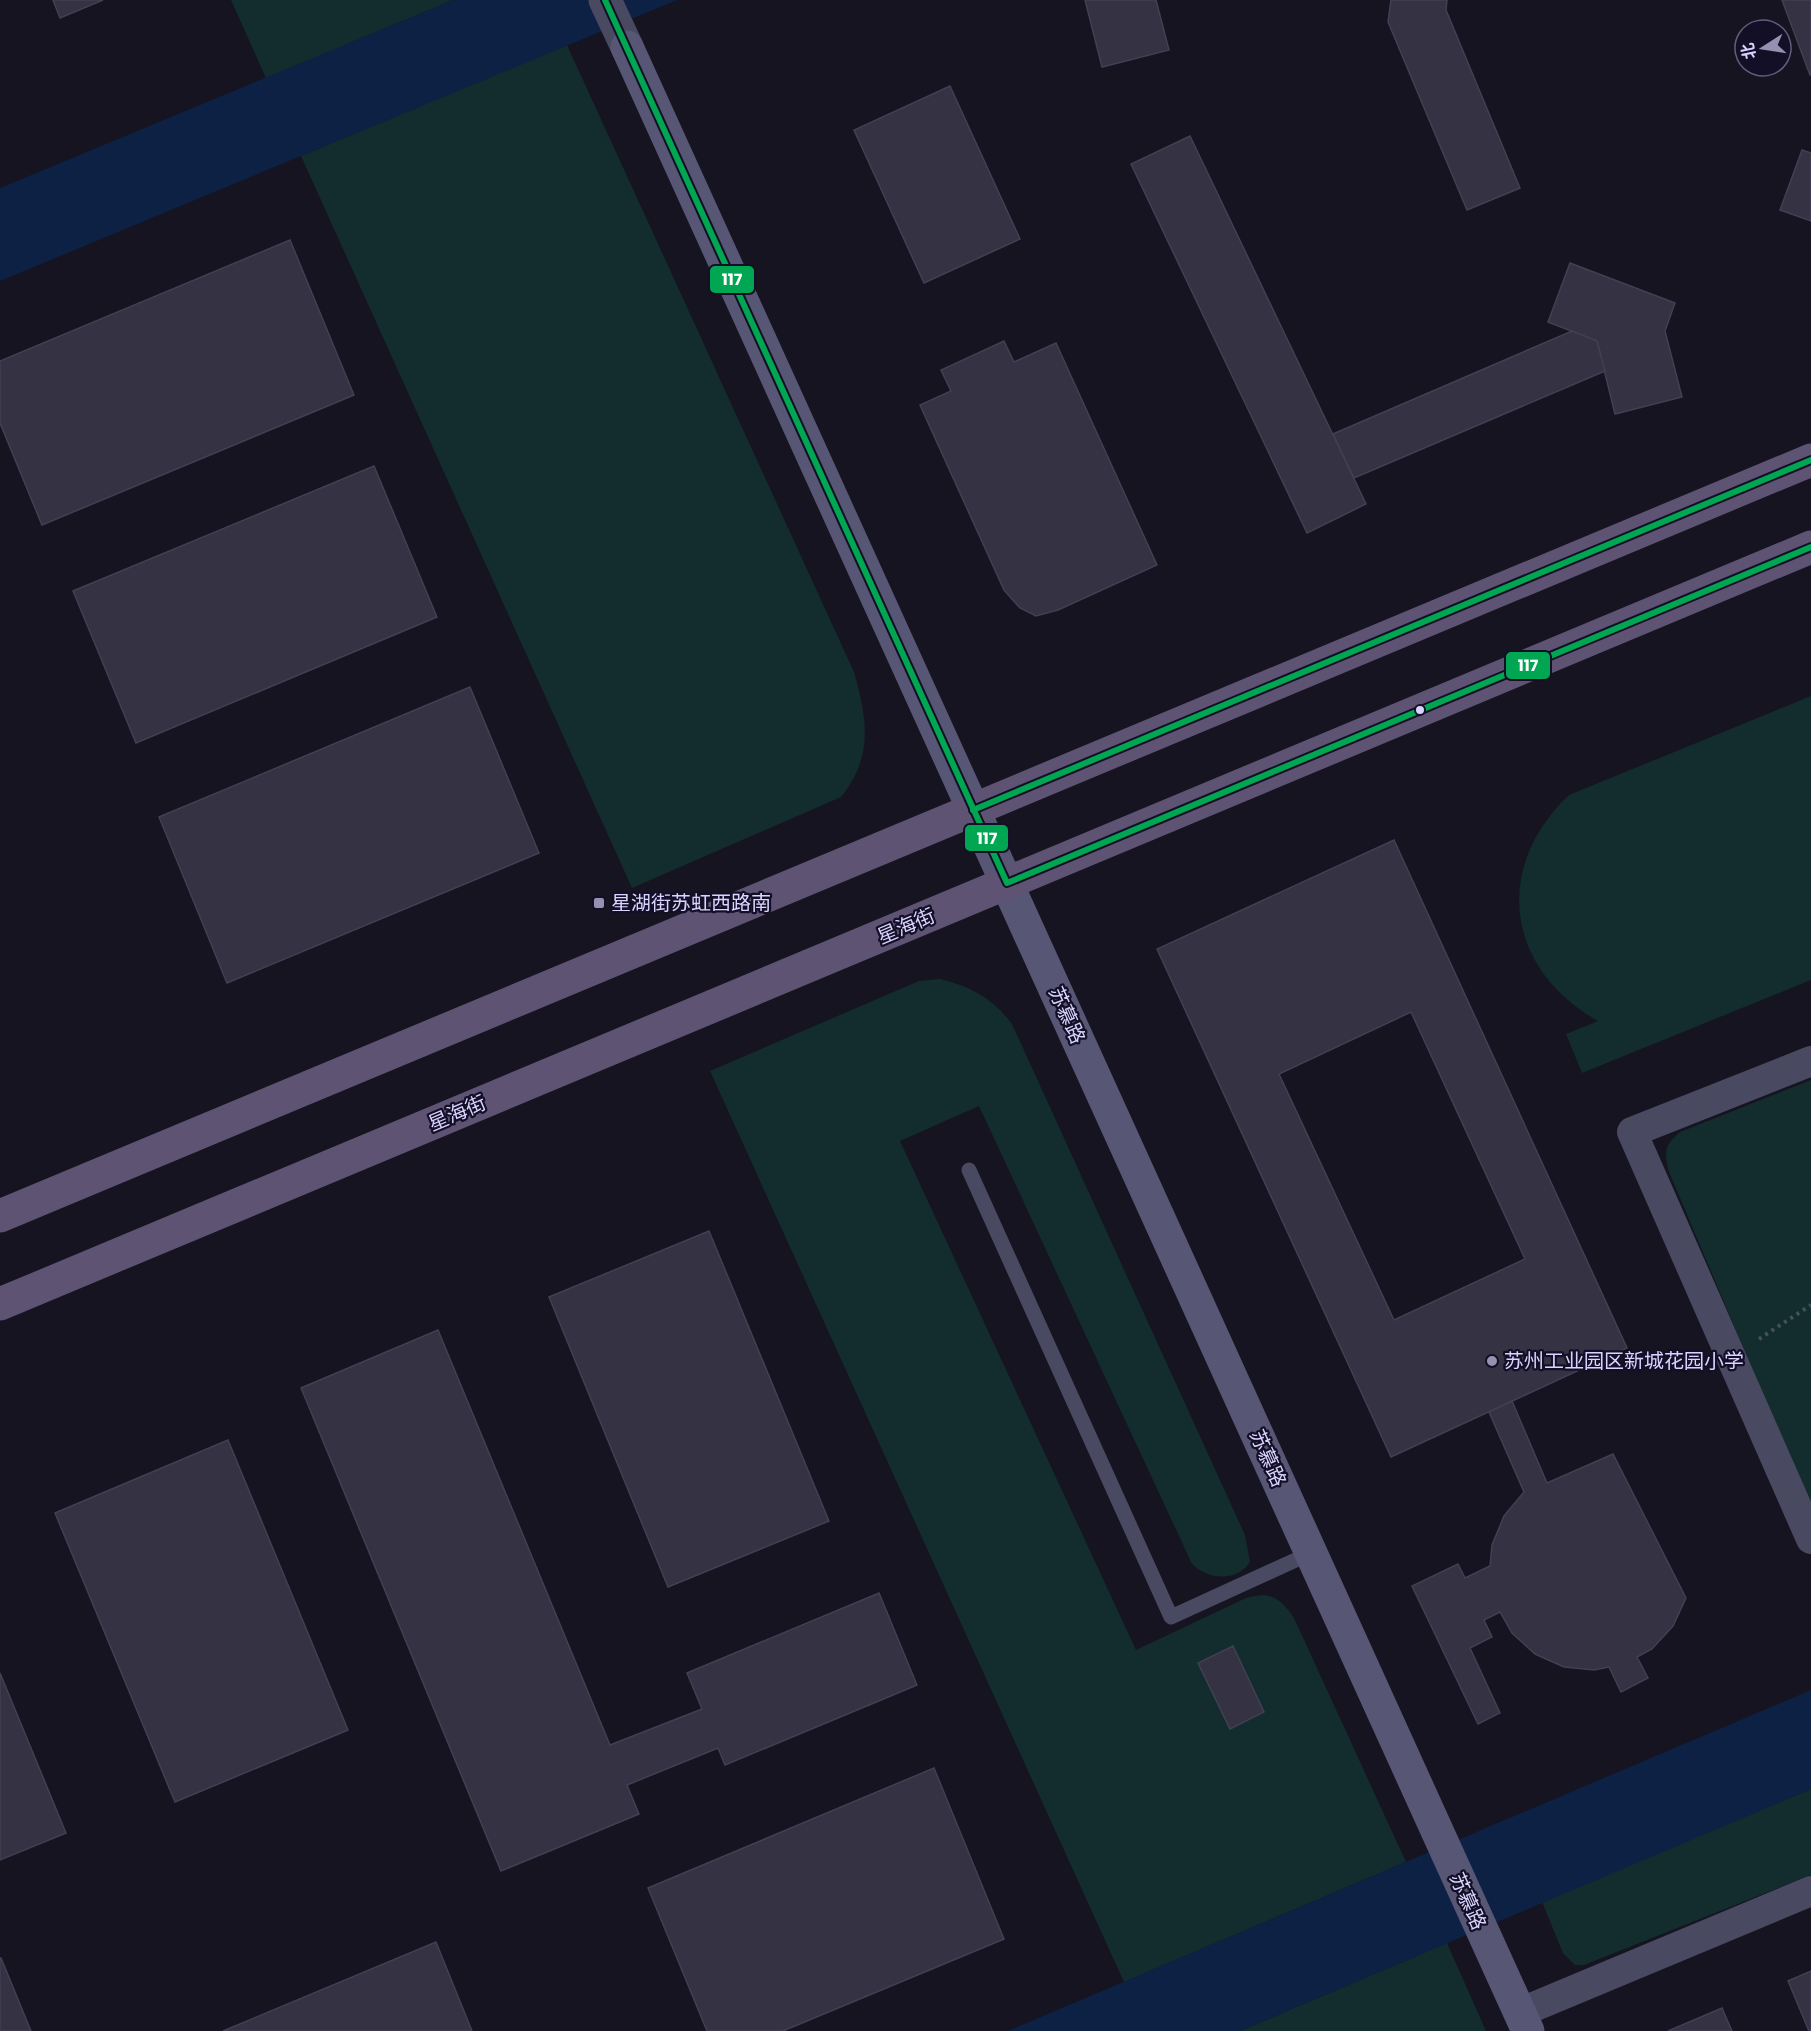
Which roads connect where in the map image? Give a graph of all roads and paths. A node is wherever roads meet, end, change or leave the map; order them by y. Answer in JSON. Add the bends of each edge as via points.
{"nodes":[{"id":1,"x":605,"y":0,"type":"edge"},
{"id":2,"x":627,"y":47,"type":"joint"},
{"id":3,"x":1811,"y":460,"type":"edge"},
{"id":4,"x":1811,"y":547,"type":"edge"},
{"id":5,"x":973,"y":810,"type":"junction"},
{"id":6,"x":1007,"y":884,"type":"junction"},
{"id":7,"x":1811,"y":1061,"type":"edge"},
{"id":8,"x":969,"y":1170,"type":"dead end"},
{"id":9,"x":0,"y":1216,"type":"edge"},
{"id":10,"x":0,"y":1304,"type":"edge"},
{"id":11,"x":1811,"y":1305,"type":"edge"},
{"id":12,"x":1730,"y":1358,"type":"junction"},
{"id":13,"x":1811,"y":1539,"type":"edge"},
{"id":14,"x":1311,"y":1553,"type":"junction"},
{"id":15,"x":1811,"y":1891,"type":"edge"},
{"id":16,"x":1524,"y":2022,"type":"edge"}],
"edges":[{"from":1,"to":2,"type":"street","name":"苏慕路"},
{"from":2,"to":5,"type":"main road","name":"苏慕路"},
{"from":3,"to":5,"type":"main road"},
{"from":4,"to":6,"type":"main road","name":"星海街"},
{"from":5,"to":6,"type":"main road","name":"苏慕路"},
{"from":5,"to":9,"type":"main road"},
{"from":6,"to":10,"type":"main road","name":"星海街"},
{"from":6,"to":14,"type":"main road","name":"苏慕路"},
{"from":7,"to":12,"type":"street","via":[[1632,1132]]},
{"from":8,"to":14,"type":"lane","via":[[1171,1617]]},
{"from":11,"to":12,"type":"path"},
{"from":12,"to":13,"type":"street"},
{"from":14,"to":16,"type":"main road","name":"苏慕路"},
{"from":15,"to":16,"type":"street"}]}
